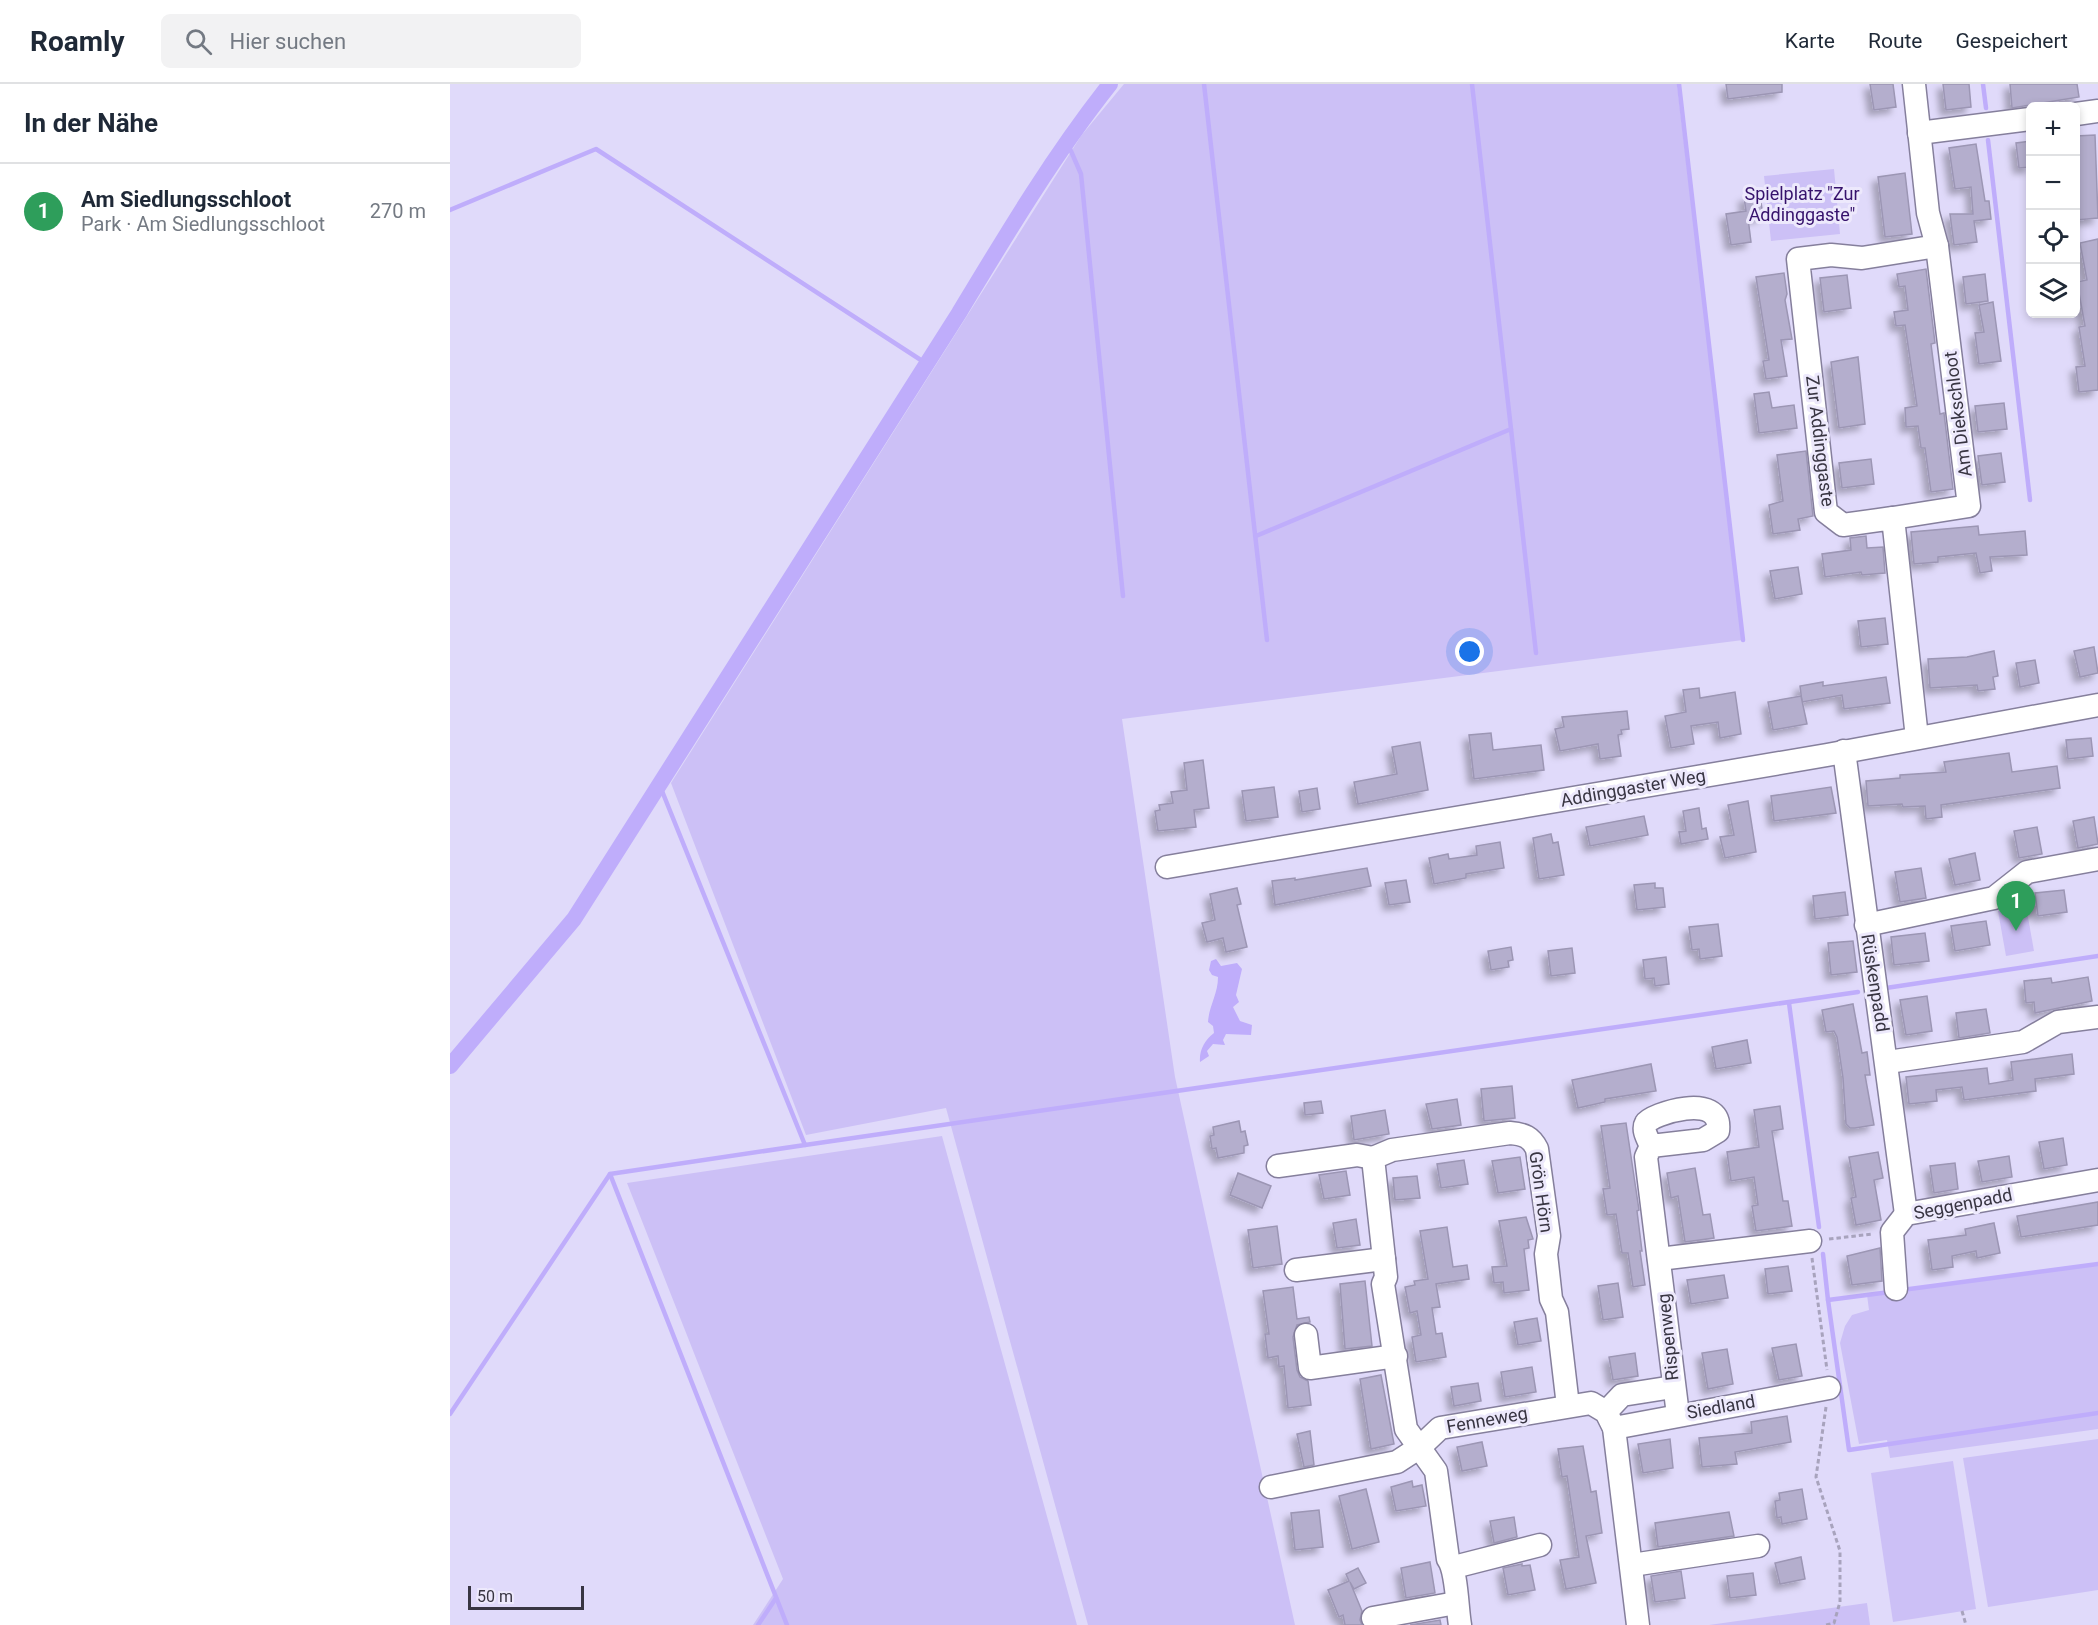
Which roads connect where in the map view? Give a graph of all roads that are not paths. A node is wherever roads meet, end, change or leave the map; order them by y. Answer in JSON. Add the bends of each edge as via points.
{"nodes":[{"id":1,"x":1914,"y":84,"type":"edge"},
{"id":2,"x":2098,"y":111,"type":"edge"},
{"id":3,"x":2080,"y":113,"type":"edge"},
{"id":4,"x":2026,"y":120,"type":"edge"},
{"id":5,"x":1919,"y":133,"type":"junction"},
{"id":6,"x":1936,"y":239,"type":"junction"},
{"id":7,"x":1893,"y":518,"type":"junction"},
{"id":8,"x":2098,"y":705,"type":"edge"},
{"id":9,"x":1917,"y":738,"type":"junction"},
{"id":10,"x":1844,"y":752,"type":"junction"},
{"id":11,"x":2098,"y":859,"type":"edge"},
{"id":12,"x":1167,"y":867,"type":"dead end"},
{"id":13,"x":1866,"y":925,"type":"junction"},
{"id":14,"x":2098,"y":1017,"type":"edge"},
{"id":15,"x":1888,"y":1062,"type":"junction"},
{"id":16,"x":1651,"y":1146,"type":"dead end"},
{"id":17,"x":1373,"y":1158,"type":"junction"},
{"id":18,"x":1278,"y":1166,"type":"dead end"},
{"id":19,"x":2098,"y":1180,"type":"edge"},
{"id":20,"x":1906,"y":1214,"type":"junction"},
{"id":21,"x":1821,"y":1240,"type":"road end"},
{"id":22,"x":1384,"y":1259,"type":"junction"},
{"id":23,"x":1659,"y":1259,"type":"junction"},
{"id":24,"x":1296,"y":1270,"type":"dead end"},
{"id":25,"x":1896,"y":1289,"type":"dead end"},
{"id":26,"x":1306,"y":1335,"type":"dead end"},
{"id":27,"x":1396,"y":1356,"type":"junction"},
{"id":28,"x":1673,"y":1387,"type":"junction"},
{"id":29,"x":1829,"y":1388,"type":"road end"},
{"id":30,"x":1568,"y":1406,"type":"junction"},
{"id":31,"x":1678,"y":1415,"type":"junction"},
{"id":32,"x":1610,"y":1420,"type":"junction"},
{"id":33,"x":1420,"y":1447,"type":"junction"},
{"id":34,"x":1272,"y":1487,"type":"dead end"},
{"id":35,"x":1540,"y":1545,"type":"dead end"},
{"id":36,"x":1758,"y":1546,"type":"dead end"},
{"id":37,"x":1632,"y":1565,"type":"junction"},
{"id":38,"x":1454,"y":1567,"type":"junction"},
{"id":39,"x":1458,"y":1614,"type":"edge"},
{"id":40,"x":1373,"y":1618,"type":"dead end"},
{"id":41,"x":1638,"y":1625,"type":"edge"}],
"edges":[{"from":1,"to":5,"type":"street","name":"Am Diekschloot"},
{"from":2,"to":3,"type":"street"},
{"from":4,"to":5,"type":"street"},
{"from":5,"to":6,"type":"street","name":"Am Diekschloot","via":[[1928,213]]},
{"from":6,"to":7,"type":"street","name":"Am Diekschloot","via":[[1969,506]]},
{"from":6,"to":7,"type":"street","name":"Zur Addinggaste","via":[[1862,258],[1830,255],[1798,259],[1826,512],[1843,525]]},
{"from":7,"to":9,"type":"street"},
{"from":8,"to":9,"type":"street","name":"Addinggaster Weg"},
{"from":9,"to":10,"type":"street","name":"Addinggaster Weg"},
{"from":10,"to":12,"type":"street","name":"Addinggaster Weg"},
{"from":10,"to":13,"type":"street","name":"Rüskenpadd"},
{"from":11,"to":13,"type":"street","via":[[2027,872],[1994,898]]},
{"from":13,"to":15,"type":"street","name":"Rüskenpadd"},
{"from":14,"to":15,"type":"street","via":[[2058,1022],[2023,1042]]},
{"from":15,"to":20,"type":"street","name":"Rüskenpadd"},
{"from":16,"to":23,"type":"street","name":"Rispenweg","via":[[1646,1157]]},
{"from":17,"to":18,"type":"street","name":"Grön Hörn","via":[[1357,1155]]},
{"from":17,"to":22,"type":"street"},
{"from":17,"to":30,"type":"street","name":"Grön Hörn","via":[[1392,1150],[1510,1133],[1533,1142],[1537,1149],[1551,1299],[1557,1312]]},
{"from":19,"to":20,"type":"street","name":"Seggenpadd"},
{"from":20,"to":25,"type":"street","name":"Seggenpadd","via":[[1892,1232]]},
{"from":21,"to":23,"type":"street"},
{"from":22,"to":24,"type":"street"},
{"from":22,"to":27,"type":"street","via":[[1383,1284]]},
{"from":23,"to":28,"type":"street","name":"Rispenweg"},
{"from":26,"to":27,"type":"street","via":[[1310,1368]]},
{"from":27,"to":33,"type":"street","via":[[1406,1429]]},
{"from":28,"to":31,"type":"street","name":"Rispenweg"},
{"from":28,"to":32,"type":"street","name":"Siedland","via":[[1622,1395]]},
{"from":29,"to":31,"type":"street","name":"Siedland"},
{"from":30,"to":32,"type":"street","name":"Fenneweg","via":[[1592,1403]]},
{"from":30,"to":33,"type":"street","name":"Fenneweg","via":[[1440,1428]]},
{"from":31,"to":32,"type":"street","name":"Siedland"},
{"from":32,"to":37,"type":"street"},
{"from":33,"to":34,"type":"street","name":"Fenneweg","via":[[1398,1462]]},
{"from":33,"to":38,"type":"street","via":[[1436,1471],[1448,1559]]},
{"from":35,"to":38,"type":"street"},
{"from":36,"to":37,"type":"street"},
{"from":37,"to":41,"type":"street"},
{"from":38,"to":39,"type":"street"},
{"from":39,"to":40,"type":"street"}]}
